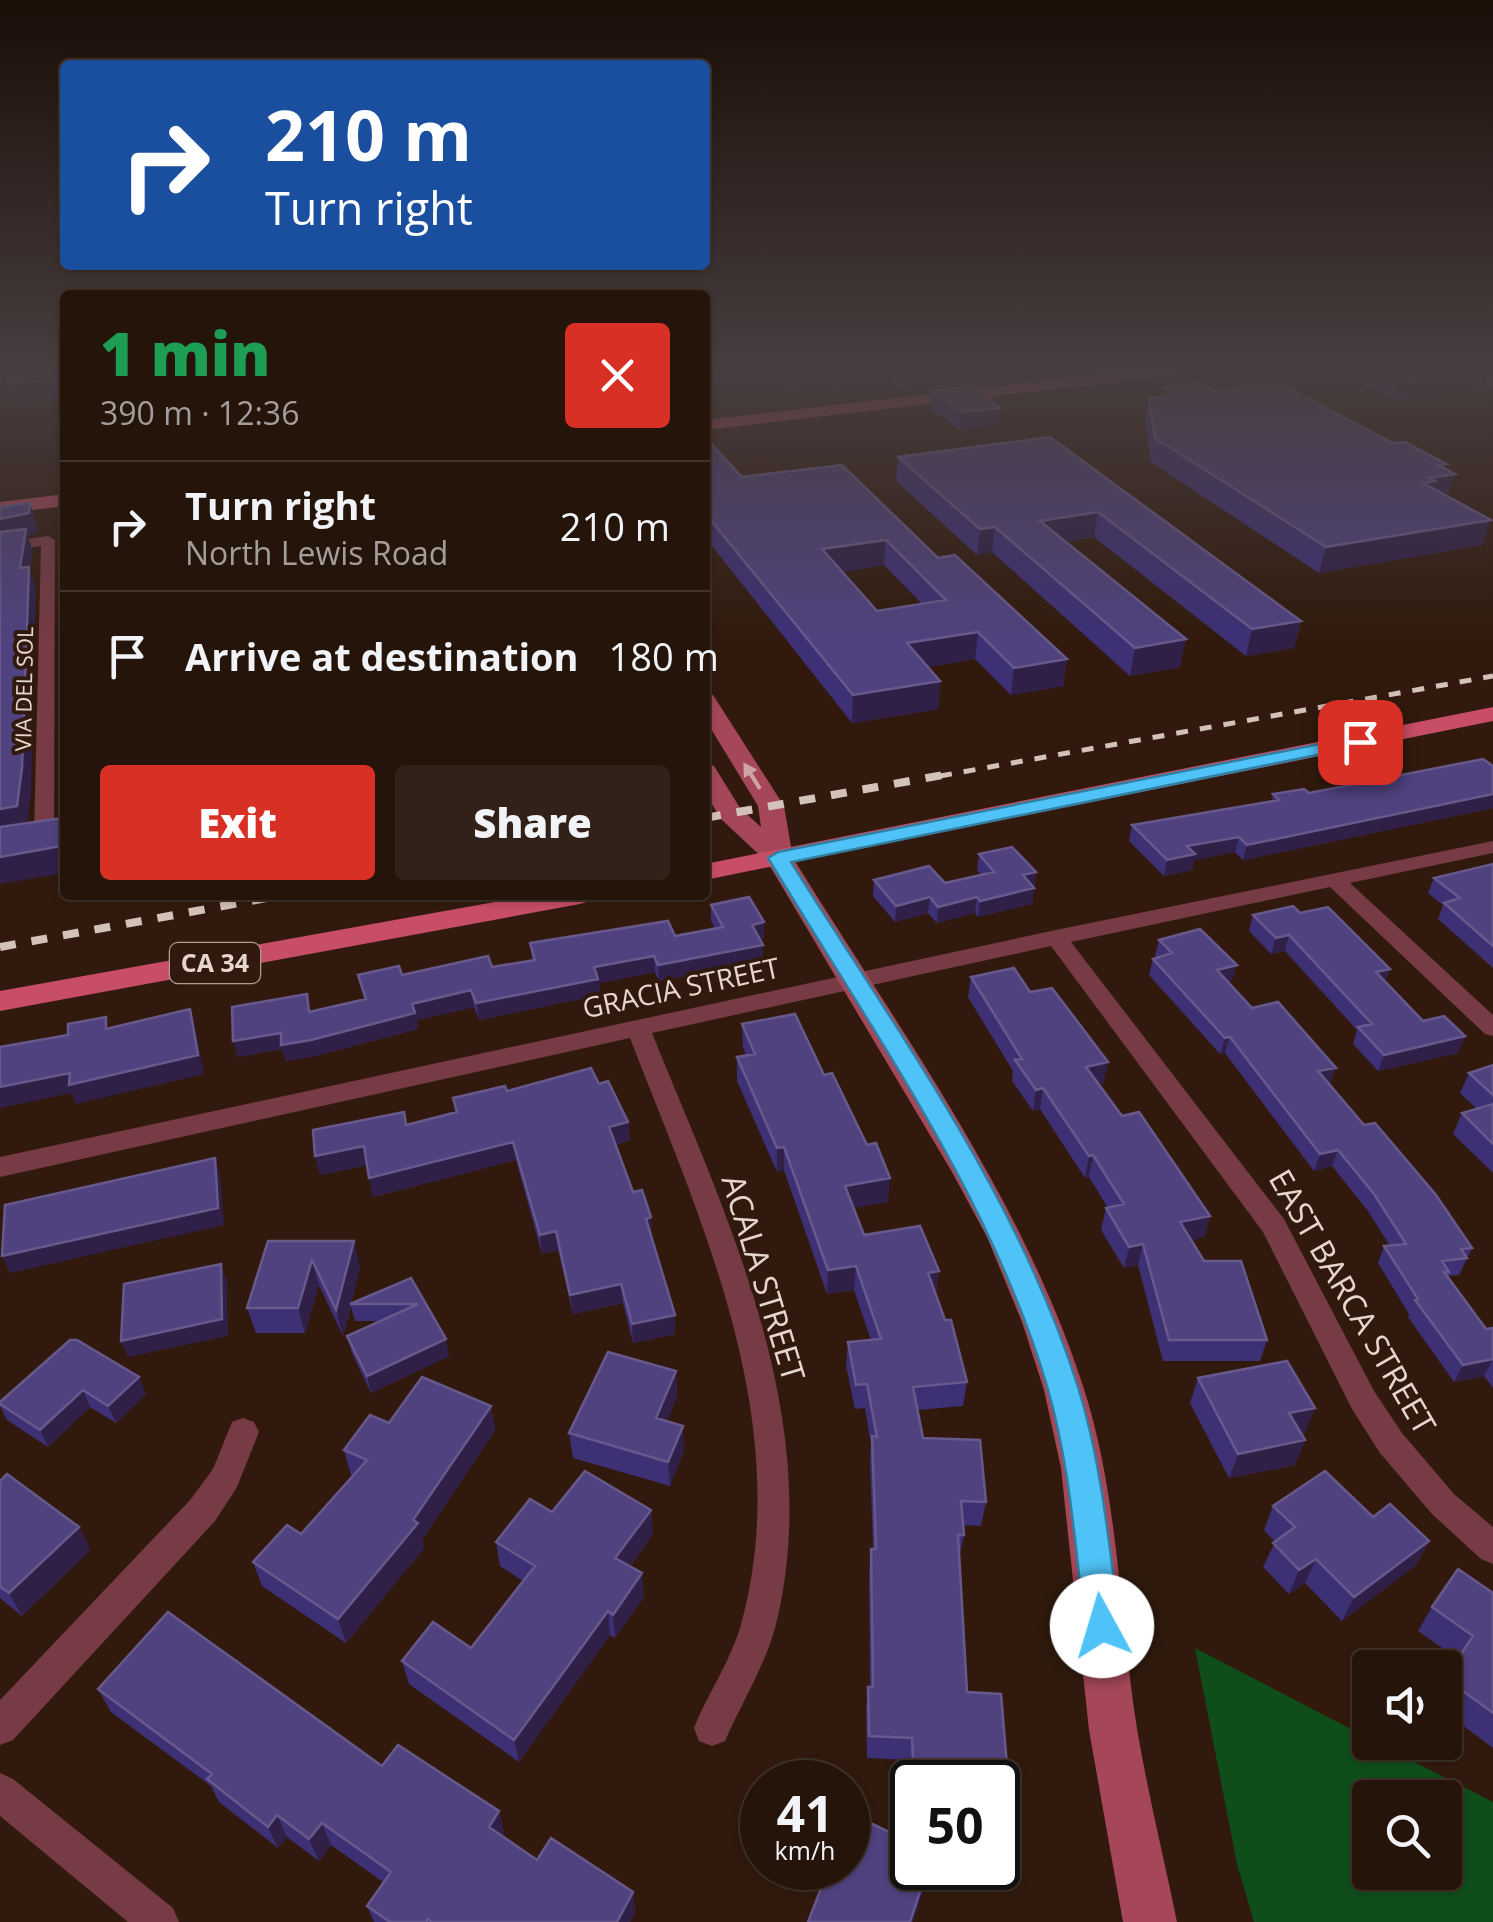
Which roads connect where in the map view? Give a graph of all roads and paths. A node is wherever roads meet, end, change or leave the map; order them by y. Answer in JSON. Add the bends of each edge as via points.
{"nodes":[{"id":1,"x":60,"y":501,"type":"edge"},
{"id":2,"x":0,"y":508,"type":"edge"},
{"id":3,"x":0,"y":547,"type":"edge"},
{"id":4,"x":710,"y":708,"type":"edge"},
{"id":5,"x":1493,"y":714,"type":"edge"},
{"id":6,"x":710,"y":780,"type":"edge"},
{"id":7,"x":0,"y":846,"type":"edge"},
{"id":8,"x":1493,"y":847,"type":"edge"},
{"id":9,"x":778,"y":858,"type":"junction"},
{"id":10,"x":710,"y":871,"type":"edge"},
{"id":11,"x":1335,"y":881,"type":"junction"},
{"id":12,"x":553,"y":900,"type":"edge"},
{"id":13,"x":1056,"y":937,"type":"junction"},
{"id":14,"x":852,"y":981,"type":"junction"},
{"id":15,"x":0,"y":1002,"type":"edge"},
{"id":16,"x":638,"y":1028,"type":"junction"},
{"id":17,"x":1493,"y":1028,"type":"edge"},
{"id":18,"x":0,"y":1167,"type":"edge"},
{"id":19,"x":243,"y":1432,"type":"dead end"},
{"id":20,"x":1493,"y":1548,"type":"edge"},
{"id":21,"x":0,"y":1727,"type":"edge"},
{"id":22,"x":712,"y":1728,"type":"dead end"},
{"id":23,"x":0,"y":1792,"type":"edge"},
{"id":24,"x":159,"y":1922,"type":"edge"},
{"id":25,"x":1150,"y":1922,"type":"edge"}],
"edges":[{"from":1,"to":2,"type":"main road"},
{"from":3,"to":7,"type":"street","name":"VIA DEL SOL","via":[[48,540],[44,838]]},
{"from":9,"to":4,"type":"main road","one_way":true,"via":[[770,806]]},
{"from":5,"to":9,"type":"main road"},
{"from":6,"to":9,"type":"main road","via":[[730,813]]},
{"from":8,"to":11,"type":"street","name":"GRACIA STREET"},
{"from":9,"to":10,"type":"main road"},
{"from":9,"to":14,"type":"main road"},
{"from":11,"to":13,"type":"street","name":"GRACIA STREET"},
{"from":11,"to":17,"type":"street"},
{"from":12,"to":15,"type":"main road","number":"CA 34"},
{"from":13,"to":14,"type":"street","name":"GRACIA STREET"},
{"from":13,"to":20,"type":"street","name":"EAST BARCA STREET","via":[[1274,1226],[1391,1443],[1443,1504]]},
{"from":14,"to":16,"type":"street","name":"GRACIA STREET"},
{"from":14,"to":25,"type":"main road","via":[[1005,1237],[1064,1390],[1085,1486],[1119,1765]]},
{"from":16,"to":18,"type":"street","name":"GRACIA STREET"},
{"from":16,"to":22,"type":"street","name":"ACALA STREET","via":[[749,1330],[774,1468],[771,1556],[760,1618]]},
{"from":19,"to":21,"type":"street","via":[[226,1478],[203,1510]]},
{"from":23,"to":24,"type":"street"}]}
